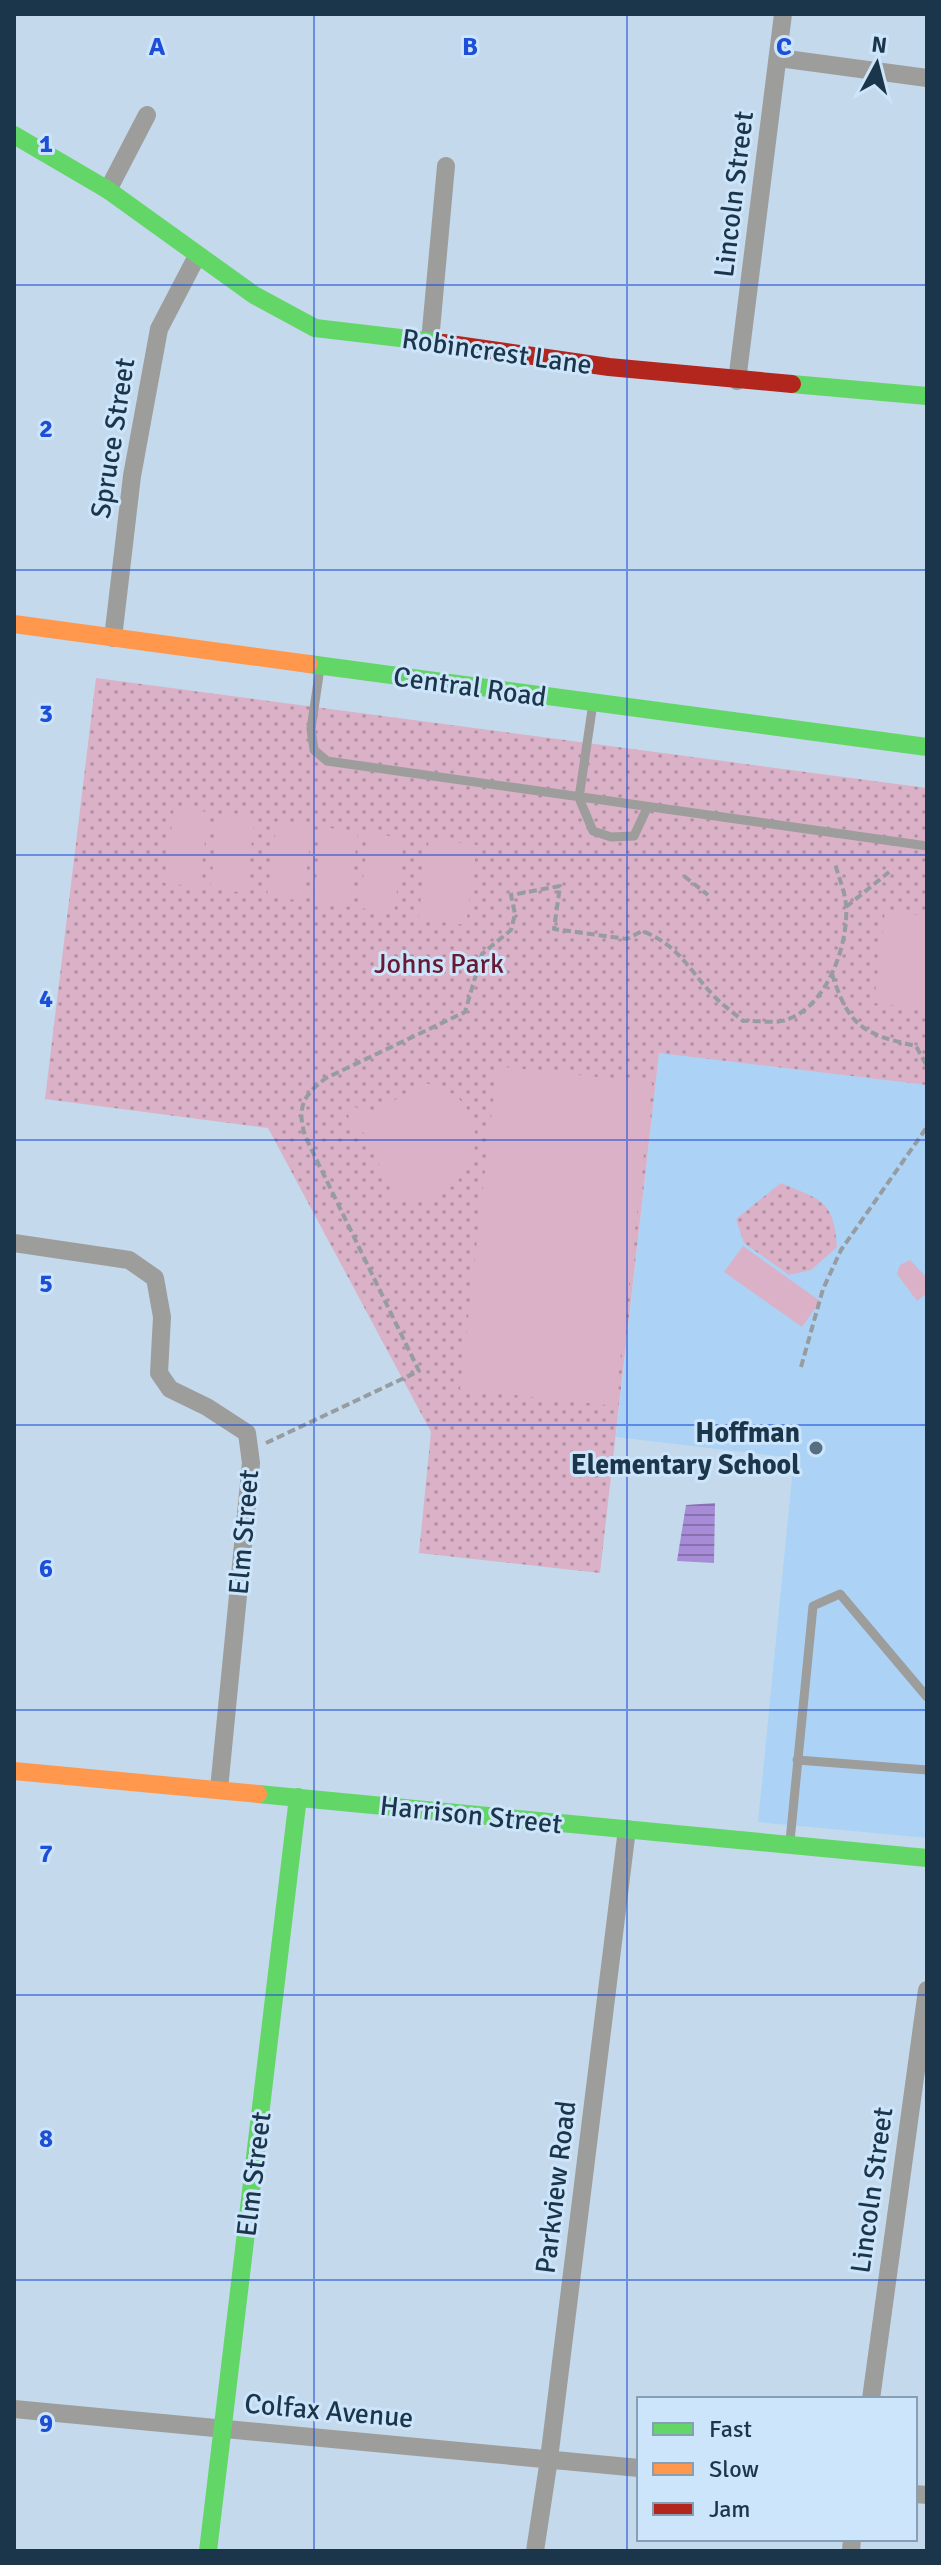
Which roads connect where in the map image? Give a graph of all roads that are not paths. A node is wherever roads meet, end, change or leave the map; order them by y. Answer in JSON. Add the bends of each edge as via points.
{"nodes":[{"id":1,"x":783,"y":14,"type":"edge"},
{"id":2,"x":779,"y":58,"type":"junction"},
{"id":3,"x":927,"y":78,"type":"edge"},
{"id":4,"x":147,"y":115,"type":"dead end"},
{"id":5,"x":14,"y":135,"type":"edge"},
{"id":6,"x":446,"y":166,"type":"dead end"},
{"id":7,"x":108,"y":190,"type":"junction"},
{"id":8,"x":197,"y":256,"type":"junction"},
{"id":9,"x":430,"y":341,"type":"junction"},
{"id":10,"x":737,"y":381,"type":"junction"},
{"id":11,"x":927,"y":396,"type":"edge"},
{"id":12,"x":14,"y":624,"type":"edge"},
{"id":13,"x":113,"y":638,"type":"junction"},
{"id":14,"x":320,"y":665,"type":"junction"},
{"id":15,"x":593,"y":702,"type":"junction"},
{"id":16,"x":927,"y":747,"type":"edge"},
{"id":17,"x":579,"y":798,"type":"junction"},
{"id":18,"x":647,"y":808,"type":"junction"},
{"id":19,"x":927,"y":846,"type":"edge"},
{"id":20,"x":14,"y":1243,"type":"edge"},
{"id":21,"x":927,"y":1697,"type":"edge"},
{"id":22,"x":797,"y":1760,"type":"junction"},
{"id":23,"x":927,"y":1770,"type":"edge"},
{"id":24,"x":14,"y":1771,"type":"edge"},
{"id":25,"x":219,"y":1789,"type":"junction"},
{"id":26,"x":298,"y":1797,"type":"junction"},
{"id":27,"x":627,"y":1829,"type":"junction"},
{"id":28,"x":790,"y":1845,"type":"junction"},
{"id":29,"x":927,"y":1858,"type":"edge"},
{"id":30,"x":927,"y":1990,"type":"edge"},
{"id":31,"x":871,"y":2397,"type":"edge"},
{"id":32,"x":14,"y":2409,"type":"edge"},
{"id":33,"x":224,"y":2429,"type":"junction"},
{"id":34,"x":549,"y":2459,"type":"junction"},
{"id":35,"x":637,"y":2468,"type":"edge"},
{"id":36,"x":208,"y":2551,"type":"edge"},
{"id":37,"x":535,"y":2551,"type":"edge"}],
"edges":[{"from":1,"to":2,"type":"street","name":"Lincoln Street"},
{"from":2,"to":3,"type":"street"},
{"from":2,"to":10,"type":"street","name":"Lincoln Street"},
{"from":4,"to":7,"type":"street"},
{"from":5,"to":7,"type":"street","name":"Robincrest Lane"},
{"from":6,"to":9,"type":"street"},
{"from":7,"to":8,"type":"street","name":"Robincrest Lane"},
{"from":8,"to":9,"type":"street","name":"Robincrest Lane","via":[[315,328]]},
{"from":8,"to":13,"type":"street","name":"Spruce Street","via":[[159,329],[132,476]]},
{"from":9,"to":10,"type":"street","name":"Robincrest Lane"},
{"from":10,"to":11,"type":"street","name":"Robincrest Lane"},
{"from":12,"to":13,"type":"street","name":"Central Road"},
{"from":13,"to":14,"type":"street","name":"Central Road"},
{"from":14,"to":15,"type":"street","name":"Central Road"},
{"from":14,"to":17,"type":"lane","via":[[311,729],[314,750],[327,761]]},
{"from":15,"to":16,"type":"street","name":"Central Road"},
{"from":15,"to":17,"type":"lane"},
{"from":17,"to":18,"type":"lane"},
{"from":17,"to":18,"type":"lane","via":[[593,831],[611,837],[634,836]]},
{"from":18,"to":19,"type":"lane"},
{"from":20,"to":25,"type":"street","name":"Elm Street","via":[[129,1260],[155,1278],[162,1317],[159,1373],[170,1389],[247,1433],[251,1463]]},
{"from":21,"to":22,"type":"lane","via":[[840,1594],[813,1606]]},
{"from":22,"to":23,"type":"lane"},
{"from":22,"to":28,"type":"lane"},
{"from":24,"to":25,"type":"street","name":"Harrison Street"},
{"from":25,"to":26,"type":"street","name":"Harrison Street"},
{"from":26,"to":27,"type":"street","name":"Harrison Street"},
{"from":26,"to":33,"type":"street","name":"Elm Street"},
{"from":27,"to":28,"type":"street","name":"Harrison Street"},
{"from":27,"to":34,"type":"street","name":"Parkview Road"},
{"from":28,"to":29,"type":"street","name":"Harrison Street"},
{"from":30,"to":31,"type":"street","name":"Lincoln Street"},
{"from":32,"to":33,"type":"street","name":"Colfax Avenue"},
{"from":33,"to":34,"type":"street","name":"Colfax Avenue"},
{"from":33,"to":36,"type":"street","name":"Elm Street"},
{"from":34,"to":35,"type":"street","name":"Colfax Avenue"},
{"from":34,"to":37,"type":"street","name":"Parkview Road"}]}
